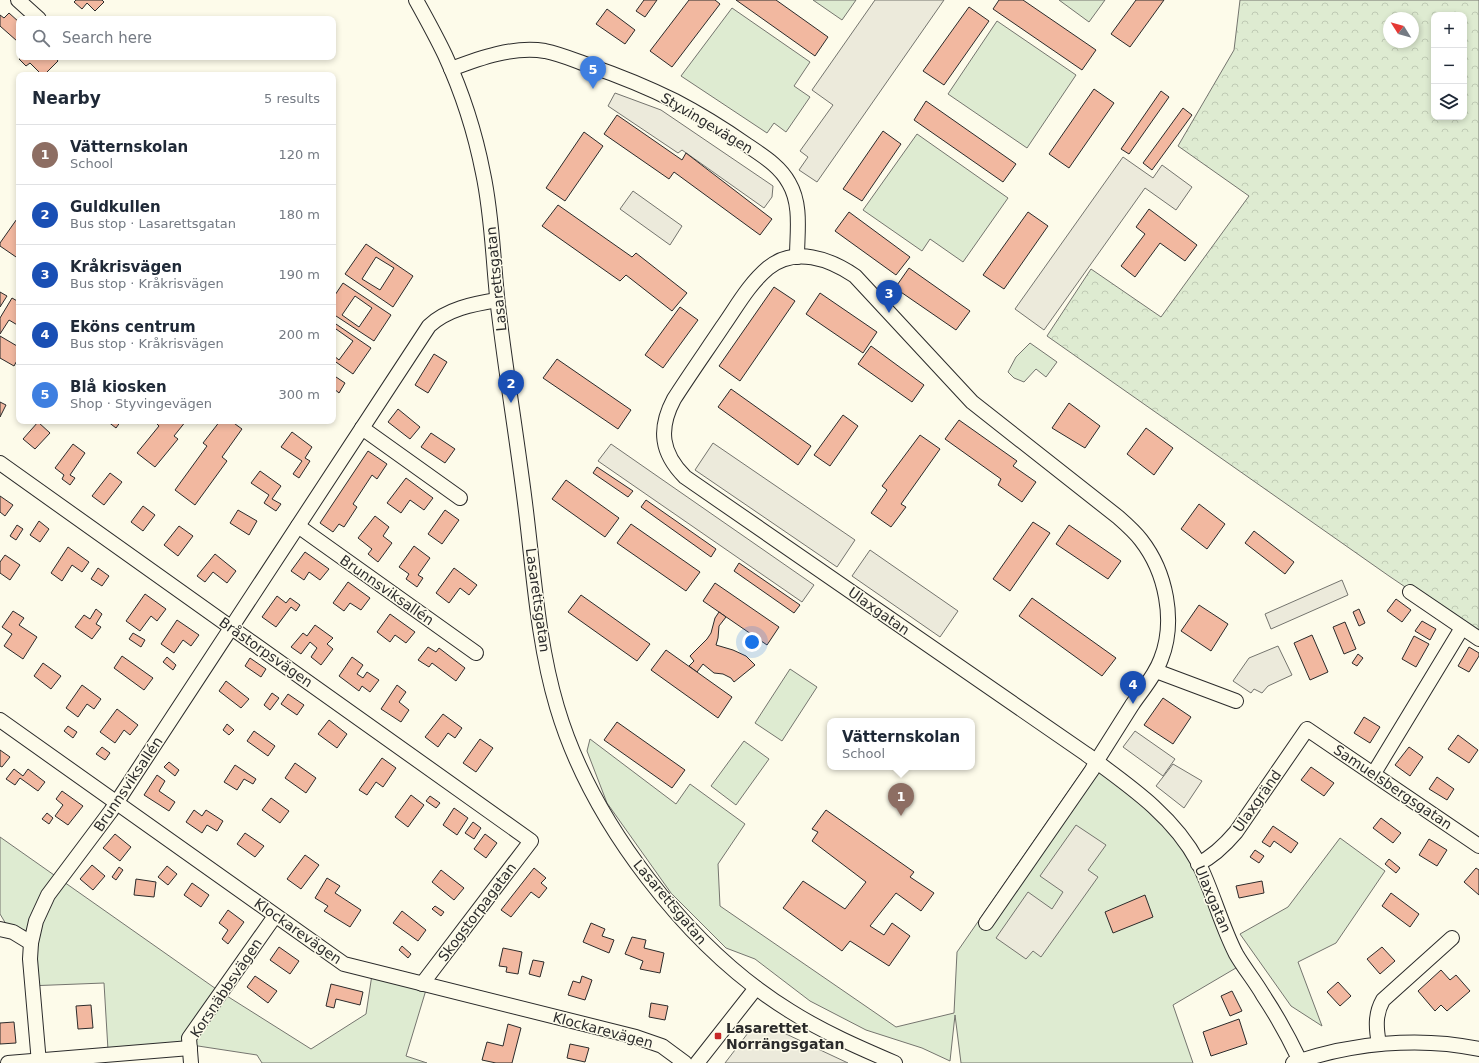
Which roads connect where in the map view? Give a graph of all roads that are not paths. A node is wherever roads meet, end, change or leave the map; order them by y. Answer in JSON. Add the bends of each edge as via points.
{"nodes":[{"id":1,"x":18,"y":0,"type":"edge"},
{"id":2,"x":416,"y":0,"type":"edge"},
{"id":3,"x":36,"y":16,"type":"edge"},
{"id":4,"x":451,"y":69,"type":"junction"},
{"id":5,"x":797,"y":257,"type":"junction"},
{"id":6,"x":497,"y":300,"type":"junction"},
{"id":7,"x":362,"y":428,"type":"junction"},
{"id":8,"x":0,"y":463,"type":"edge"},
{"id":9,"x":460,"y":498,"type":"dead end"},
{"id":10,"x":298,"y":526,"type":"junction"},
{"id":11,"x":1410,"y":592,"type":"dead end"},
{"id":12,"x":232,"y":628,"type":"junction"},
{"id":13,"x":1462,"y":628,"type":"junction"},
{"id":14,"x":1479,"y":639,"type":"edge"},
{"id":15,"x":476,"y":653,"type":"dead end"},
{"id":16,"x":1156,"y":671,"type":"junction"},
{"id":17,"x":1236,"y":701,"type":"dead end"},
{"id":18,"x":0,"y":720,"type":"edge"},
{"id":19,"x":1307,"y":729,"type":"joint"},
{"id":20,"x":1096,"y":762,"type":"junction"},
{"id":21,"x":1374,"y":773,"type":"junction"},
{"id":22,"x":116,"y":803,"type":"junction"},
{"id":23,"x":531,"y":841,"type":"joint"},
{"id":24,"x":1479,"y":846,"type":"edge"},
{"id":25,"x":1198,"y":864,"type":"junction"},
{"id":26,"x":275,"y":916,"type":"junction"},
{"id":27,"x":986,"y":923,"type":"dead end"},
{"id":28,"x":0,"y":929,"type":"edge"},
{"id":29,"x":1452,"y":938,"type":"dead end"},
{"id":30,"x":31,"y":943,"type":"junction"},
{"id":31,"x":422,"y":984,"type":"junction"},
{"id":32,"x":756,"y":988,"type":"junction"},
{"id":33,"x":1379,"y":1044,"type":"junction"},
{"id":34,"x":190,"y":1048,"type":"junction"},
{"id":35,"x":1479,"y":1049,"type":"edge"},
{"id":36,"x":39,"y":1062,"type":"edge"},
{"id":37,"x":1296,"y":1062,"type":"edge"},
{"id":38,"x":8,"y":1063,"type":"edge"},
{"id":39,"x":191,"y":1063,"type":"edge"},
{"id":40,"x":685,"y":1063,"type":"edge"},
{"id":41,"x":697,"y":1063,"type":"edge"},
{"id":42,"x":895,"y":1063,"type":"edge"}],
"edges":[{"from":1,"to":3,"type":"street"},
{"from":2,"to":4,"type":"street","name":"Lasarettsgatan"},
{"from":4,"to":5,"type":"street","name":"Styvingevägen","via":[[509,52],[545,51],[604,71],[674,100],[727,132],[781,170],[790,184],[797,204]]},
{"from":4,"to":6,"type":"street","name":"Lasarettsgatan","via":[[466,108],[483,174]]},
{"from":5,"to":16,"type":"street","via":[[825,260],[855,276],[972,402],[1118,517],[1142,541],[1161,578],[1167,603],[1167,635]]},
{"from":5,"to":20,"type":"street","name":"Ulaxgatan","via":[[769,267],[749,287],[674,399],[664,426],[664,442],[668,456],[685,478]]},
{"from":6,"to":7,"type":"street","name":"Brunnsviksallén","via":[[459,308],[435,320]]},
{"from":6,"to":32,"type":"street","name":"Lasarettsgatan","via":[[544,649],[549,679],[567,738],[605,816],[627,851],[670,905],[704,942]]},
{"from":7,"to":9,"type":"street"},
{"from":7,"to":10,"type":"street","name":"Brunnsviksallén"},
{"from":8,"to":12,"type":"street","name":"Bråstorpsvägen"},
{"from":10,"to":12,"type":"street","name":"Brunnsviksallén"},
{"from":10,"to":15,"type":"street","name":"Brunnsviksallén"},
{"from":11,"to":13,"type":"street"},
{"from":12,"to":22,"type":"street","name":"Brunnsviksallén"},
{"from":12,"to":23,"type":"street","name":"Bråstorpsvägen"},
{"from":13,"to":14,"type":"street"},
{"from":13,"to":21,"type":"street"},
{"from":16,"to":17,"type":"street"},
{"from":16,"to":20,"type":"street"},
{"from":18,"to":22,"type":"street","name":"Klockarevägen"},
{"from":19,"to":21,"type":"street","name":"Samuelsbergsgatan"},
{"from":19,"to":25,"type":"street","name":"Ulaxgränd","via":[[1236,832],[1216,853]]},
{"from":20,"to":25,"type":"street","name":"Ulaxgatan","via":[[1158,810],[1184,840]]},
{"from":20,"to":27,"type":"street"},
{"from":21,"to":24,"type":"street","name":"Samuelsbergsgatan"},
{"from":22,"to":26,"type":"street","name":"Klockarevägen"},
{"from":22,"to":30,"type":"street","name":"Brunnsviksallén","via":[[48,895],[36,921]]},
{"from":23,"to":31,"type":"street","name":"Skogstorpagatan"},
{"from":25,"to":37,"type":"street","name":"Ulaxgatan","via":[[1233,947],[1287,1034]]},
{"from":26,"to":31,"type":"street","name":"Klockarevägen","via":[[344,964]]},
{"from":26,"to":34,"type":"street","name":"Korsnäbbsvägen","via":[[190,1038]]},
{"from":28,"to":30,"type":"street","via":[[13,932]]},
{"from":29,"to":33,"type":"street","via":[[1383,1000],[1376,1017]]},
{"from":30,"to":36,"type":"street","name":"Brunnsviksallén","via":[[31,975]]},
{"from":31,"to":40,"type":"street","name":"Klockarevägen","via":[[636,1037],[662,1046]]},
{"from":32,"to":41,"type":"street"},
{"from":32,"to":42,"type":"street","name":"Lasarettsgatan","via":[[806,1021]]},
{"from":33,"to":35,"type":"street","via":[[1421,1042]]},
{"from":33,"to":37,"type":"street","via":[[1353,1047]]},
{"from":34,"to":36,"type":"street"},
{"from":34,"to":39,"type":"street","name":"Korsnäbbsvägen"},
{"from":36,"to":38,"type":"street"}]}
